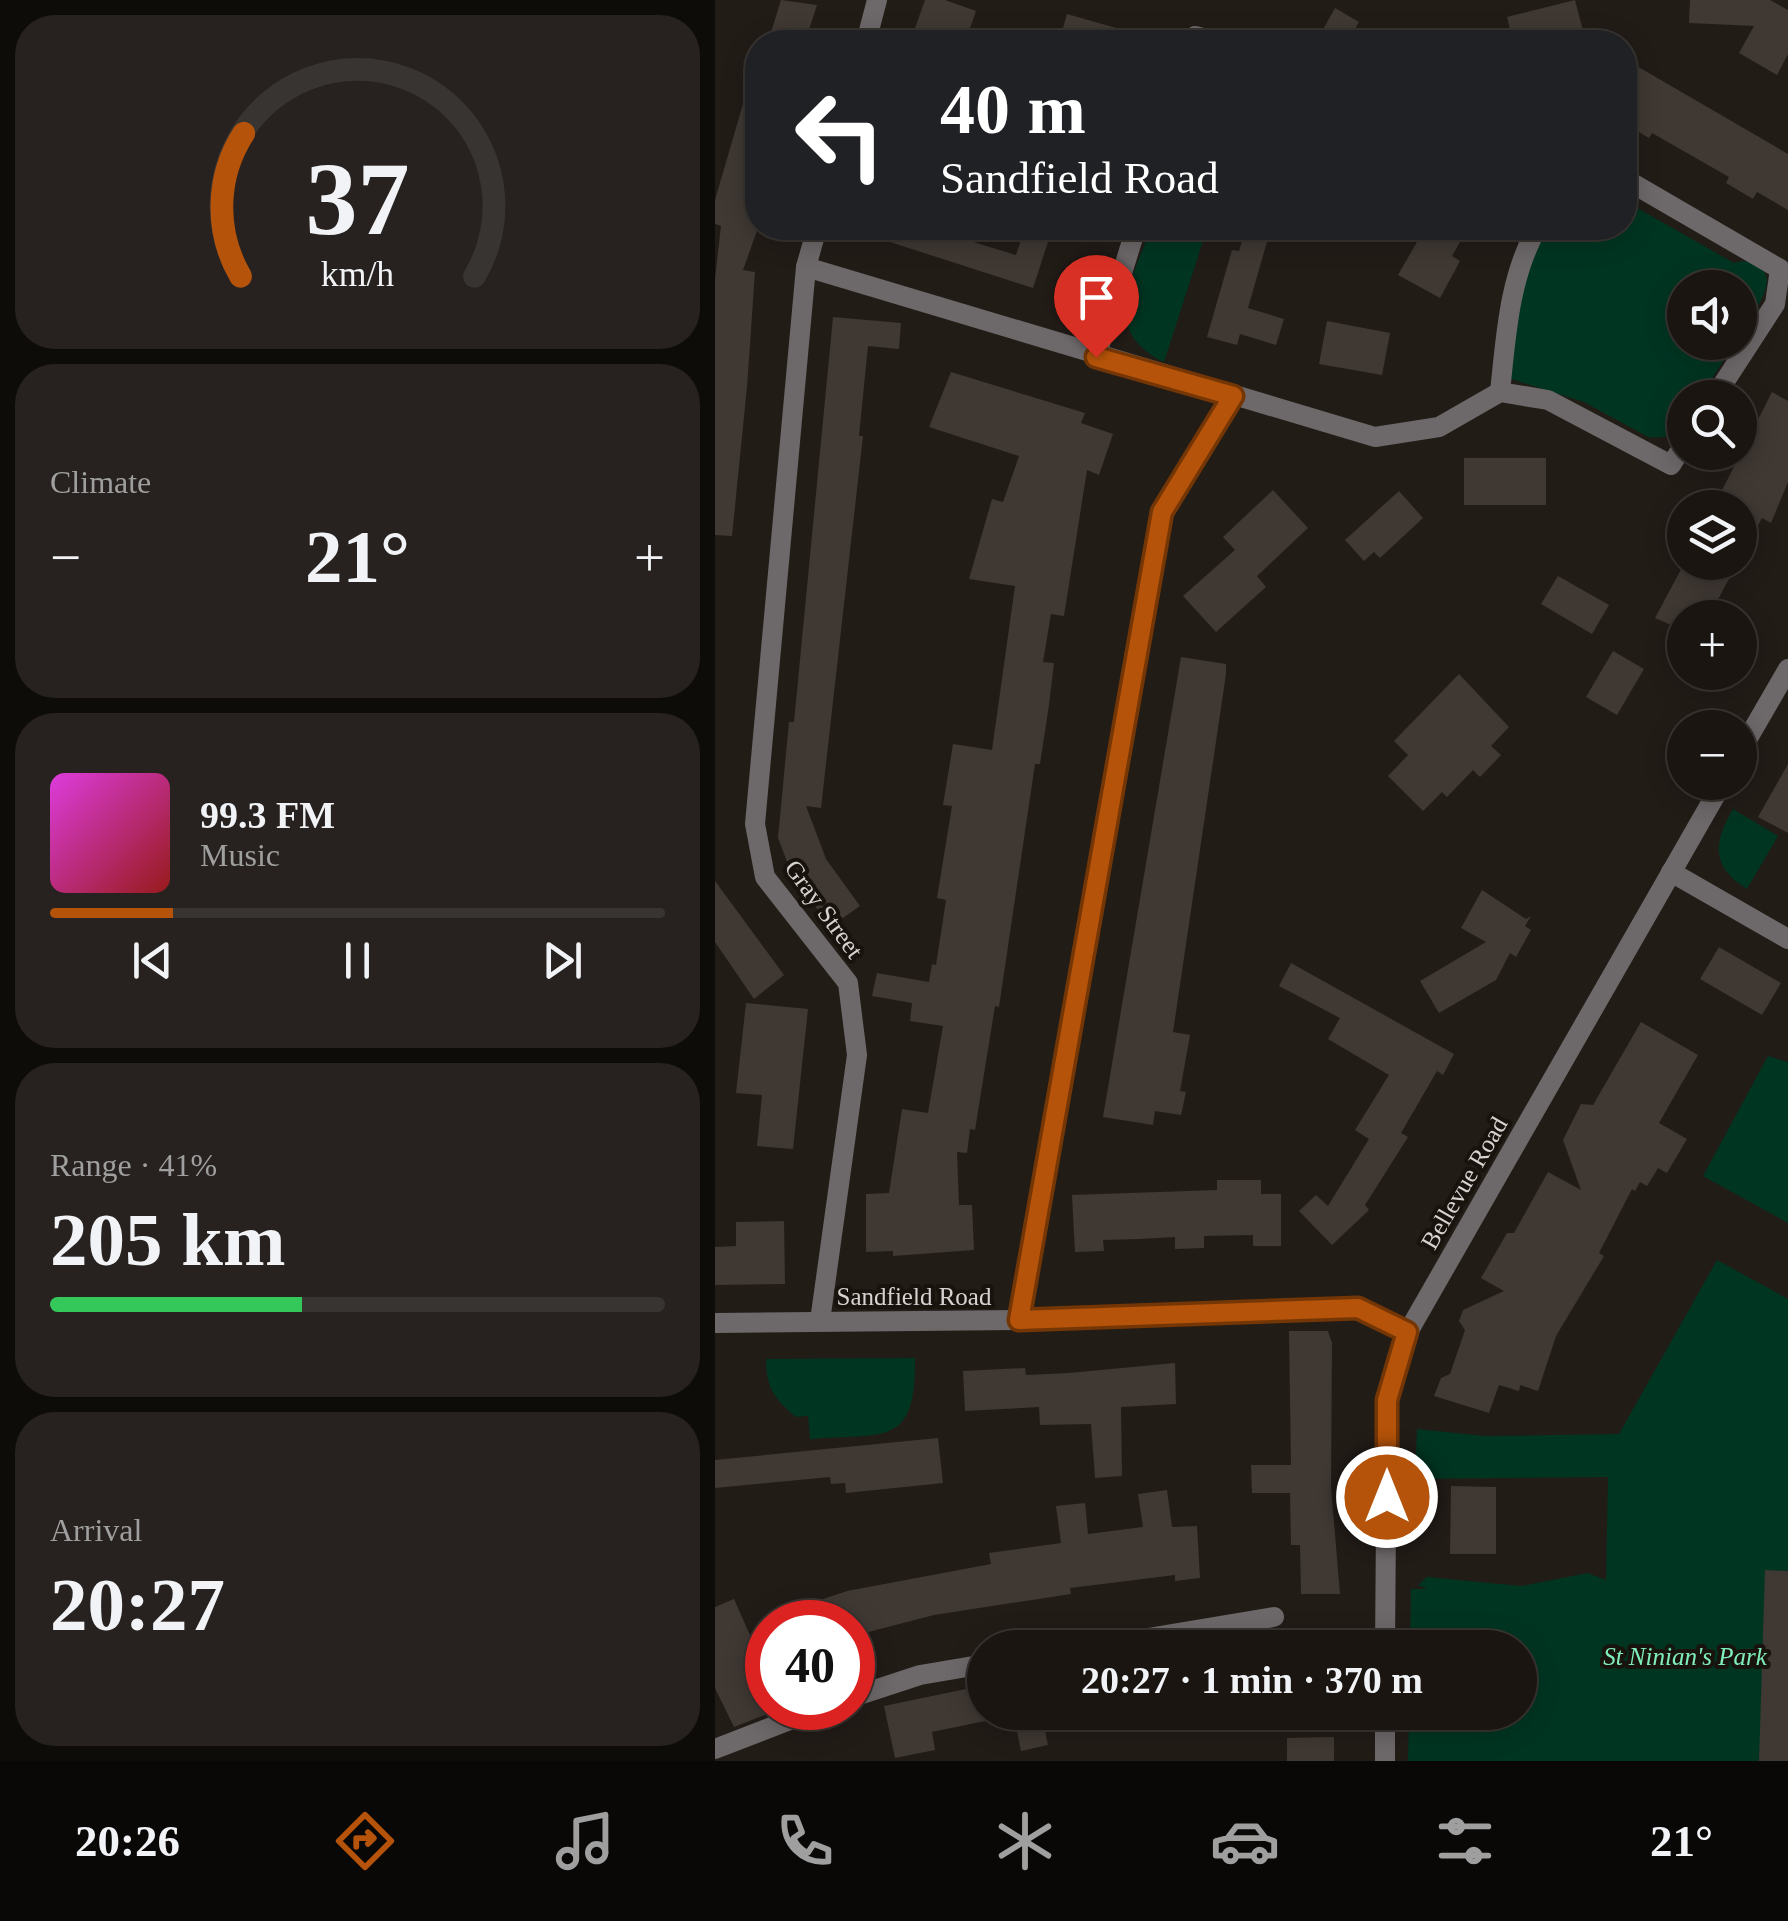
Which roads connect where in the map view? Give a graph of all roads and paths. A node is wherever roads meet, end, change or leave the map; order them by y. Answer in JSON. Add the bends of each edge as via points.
{"nodes":[{"id":1,"x":877,"y":0,"type":"edge"},
{"id":2,"x":869,"y":30,"type":"edge"},
{"id":3,"x":1637,"y":186,"type":"edge"},
{"id":4,"x":814,"y":240,"type":"edge"},
{"id":5,"x":1132,"y":240,"type":"edge"},
{"id":6,"x":1530,"y":240,"type":"edge"},
{"id":7,"x":806,"y":267,"type":"junction"},
{"id":8,"x":1096,"y":357,"type":"junction"},
{"id":9,"x":1726,"y":380,"type":"edge"},
{"id":10,"x":1500,"y":392,"type":"junction"},
{"id":11,"x":1233,"y":396,"type":"junction"},
{"id":12,"x":1667,"y":463,"type":"edge"},
{"id":13,"x":1788,"y":669,"type":"edge"},
{"id":14,"x":1757,"y":723,"type":"edge"},
{"id":15,"x":1713,"y":800,"type":"edge"},
{"id":16,"x":1671,"y":872,"type":"junction"},
{"id":17,"x":1788,"y":938,"type":"edge"},
{"id":18,"x":820,"y":1320,"type":"junction"},
{"id":19,"x":1019,"y":1320,"type":"junction"},
{"id":20,"x":715,"y":1323,"type":"edge"},
{"id":21,"x":1407,"y":1332,"type":"junction"},
{"id":22,"x":1273,"y":1617,"type":"dead end"},
{"id":23,"x":1195,"y":1630,"type":"edge"},
{"id":24,"x":1385,"y":1630,"type":"edge"},
{"id":25,"x":967,"y":1667,"type":"edge"},
{"id":26,"x":875,"y":1689,"type":"edge"},
{"id":27,"x":764,"y":1730,"type":"edge"},
{"id":28,"x":1385,"y":1730,"type":"edge"},
{"id":29,"x":715,"y":1749,"type":"edge"},
{"id":30,"x":1385,"y":1761,"type":"edge"}],
"edges":[{"from":1,"to":2,"type":"street"},
{"from":3,"to":9,"type":"street","via":[[1780,269],[1775,304]]},
{"from":4,"to":7,"type":"street","name":"Gray Street"},
{"from":5,"to":8,"type":"street"},
{"from":6,"to":10,"type":"street","via":[[1509,312]]},
{"from":7,"to":8,"type":"street"},
{"from":7,"to":18,"type":"street","name":"Gray Street","via":[[755,824],[765,876],[849,984],[857,1055]]},
{"from":8,"to":11,"type":"street"},
{"from":10,"to":11,"type":"street","via":[[1439,428],[1375,437]]},
{"from":10,"to":12,"type":"street","via":[[1549,400]]},
{"from":11,"to":19,"type":"street","via":[[1162,512]]},
{"from":13,"to":14,"type":"street"},
{"from":15,"to":16,"type":"street","name":"Bellevue Road"},
{"from":16,"to":17,"type":"street"},
{"from":16,"to":21,"type":"street","name":"Bellevue Road"},
{"from":18,"to":19,"type":"street","name":"Sandfield Road"},
{"from":18,"to":20,"type":"street","name":"Sandfield Road"},
{"from":19,"to":21,"type":"street","name":"Sandfield Road","via":[[1358,1308]]},
{"from":21,"to":24,"type":"street","name":"Bellevue Road","via":[[1387,1400]]},
{"from":22,"to":23,"type":"street"},
{"from":25,"to":26,"type":"street"},
{"from":27,"to":29,"type":"street"},
{"from":28,"to":30,"type":"street"}]}
